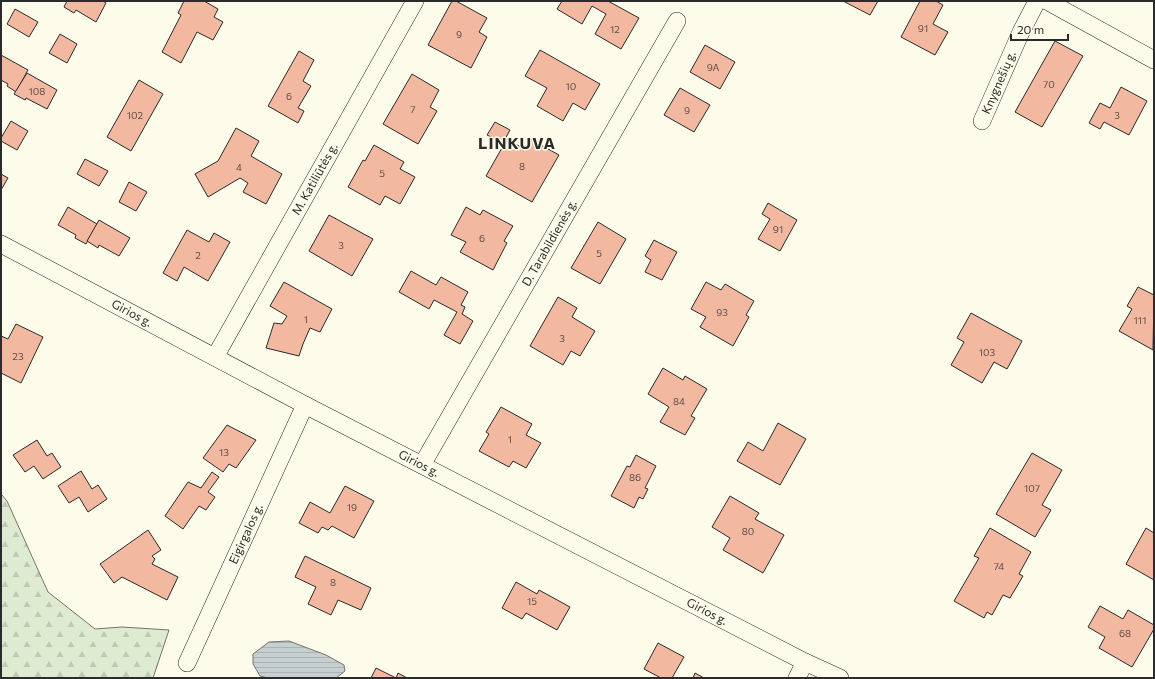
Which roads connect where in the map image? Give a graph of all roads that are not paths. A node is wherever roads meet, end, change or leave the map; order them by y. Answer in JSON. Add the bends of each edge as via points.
{"nodes":[{"id":1,"x":415,"y":1,"type":"edge"},
{"id":2,"x":1037,"y":1,"type":"edge"},
{"id":3,"x":1047,"y":1,"type":"edge"},
{"id":4,"x":677,"y":21,"type":"dead end"},
{"id":5,"x":1154,"y":60,"type":"edge"},
{"id":6,"x":982,"y":121,"type":"dead end"},
{"id":7,"x":1,"y":244,"type":"edge"},
{"id":8,"x":215,"y":357,"type":"junction"},
{"id":9,"x":305,"y":405,"type":"junction"},
{"id":10,"x":422,"y":465,"type":"junction"},
{"id":11,"x":805,"y":662,"type":"junction"},
{"id":12,"x":187,"y":663,"type":"dead end"},
{"id":13,"x":797,"y":678,"type":"edge"},
{"id":14,"x":840,"y":678,"type":"edge"}],
"edges":[{"from":1,"to":8,"type":"street","name":"M. Katiliūtės g."},
{"from":2,"to":6,"type":"street","name":"Knygnešių g."},
{"from":3,"to":5,"type":"street"},
{"from":4,"to":10,"type":"street","name":"D. Tarabildienės g."},
{"from":7,"to":8,"type":"street","name":"Girios g."},
{"from":8,"to":9,"type":"street","name":"Girios g."},
{"from":9,"to":10,"type":"street","name":"Girios g."},
{"from":9,"to":12,"type":"street","name":"Eigirgalos g."},
{"from":10,"to":11,"type":"street","name":"Girios g."},
{"from":11,"to":13,"type":"street"},
{"from":11,"to":14,"type":"street","name":"Girios g."}]}
